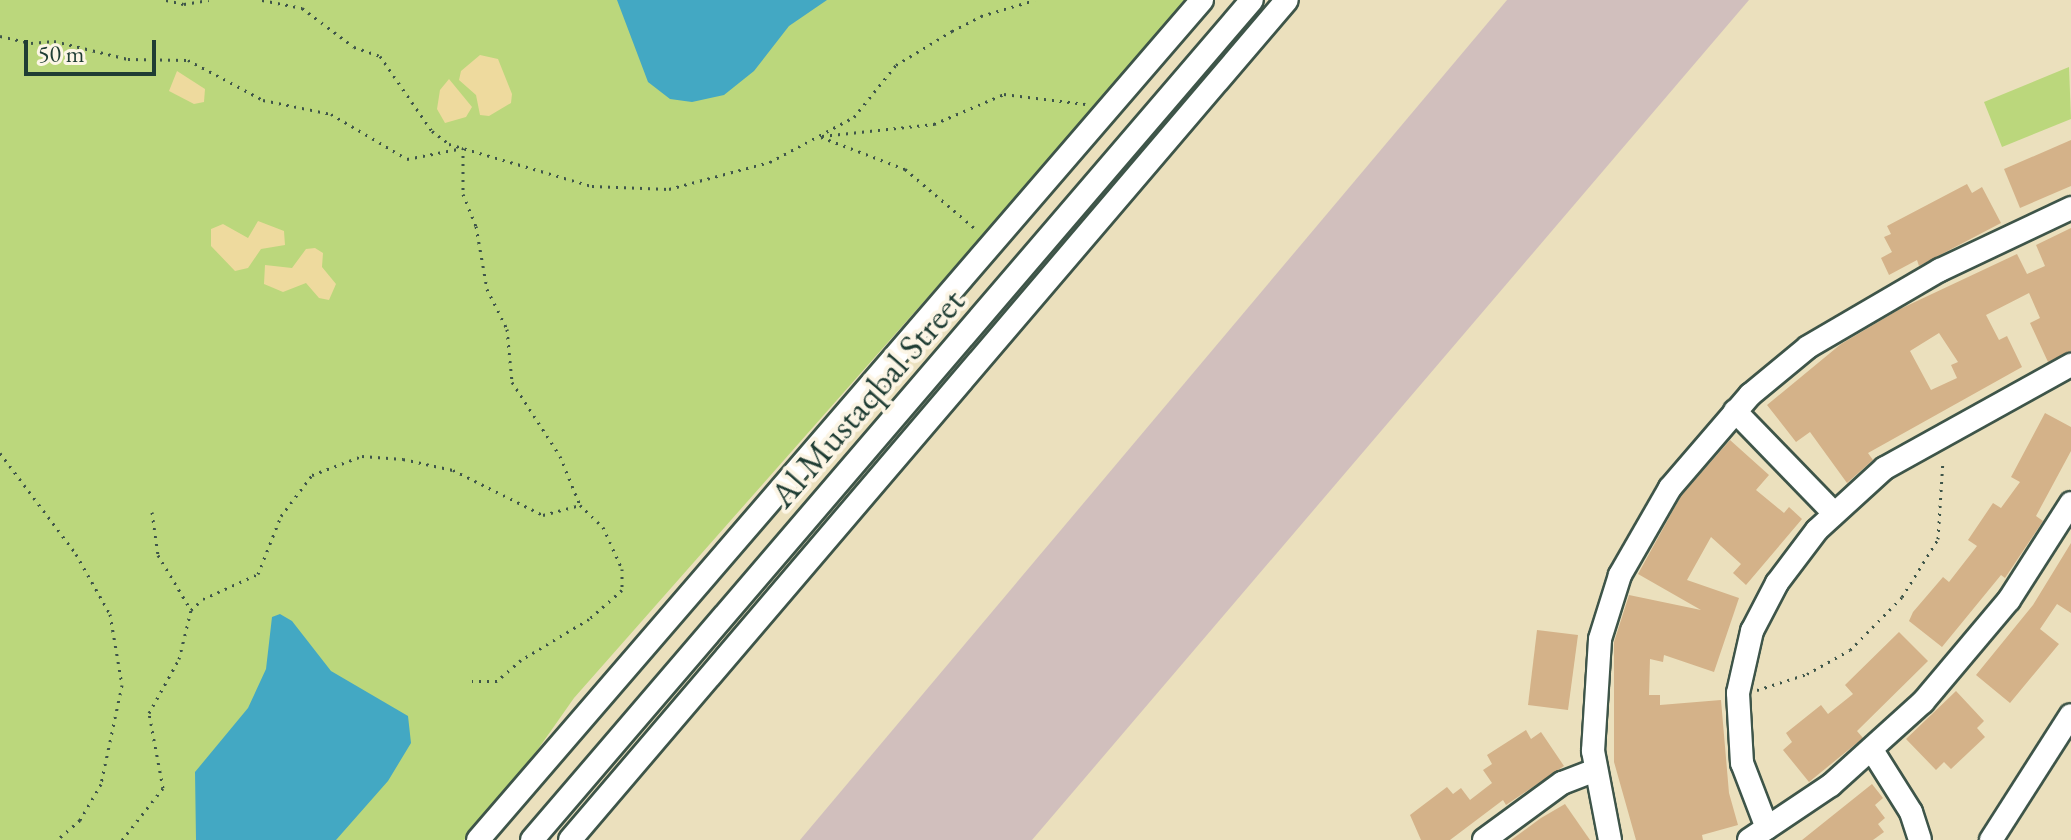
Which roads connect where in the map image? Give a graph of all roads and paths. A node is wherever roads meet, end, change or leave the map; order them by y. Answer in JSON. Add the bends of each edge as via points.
{"nodes":[{"id":1,"x":166,"y":0,"type":"edge"},
{"id":2,"x":209,"y":0,"type":"edge"},
{"id":3,"x":262,"y":0,"type":"edge"},
{"id":4,"x":1035,"y":0,"type":"edge"},
{"id":5,"x":1202,"y":0,"type":"edge"},
{"id":6,"x":1252,"y":0,"type":"edge"},
{"id":7,"x":1287,"y":0,"type":"edge"},
{"id":8,"x":0,"y":36,"type":"edge"},
{"id":9,"x":1108,"y":109,"type":"junction"},
{"id":10,"x":818,"y":136,"type":"junction"},
{"id":11,"x":463,"y":148,"type":"junction"},
{"id":12,"x":2071,"y":208,"type":"edge"},
{"id":13,"x":992,"y":243,"type":"junction"},
{"id":14,"x":2071,"y":365,"type":"edge"},
{"id":15,"x":1735,"y":411,"type":"junction"},
{"id":16,"x":1938,"y":436,"type":"junction"},
{"id":17,"x":0,"y":453,"type":"edge"},
{"id":18,"x":2071,"y":503,"type":"edge"},
{"id":19,"x":580,"y":505,"type":"junction"},
{"id":20,"x":152,"y":512,"type":"dead end"},
{"id":21,"x":1834,"y":513,"type":"junction"},
{"id":22,"x":191,"y":610,"type":"junction"},
{"id":23,"x":472,"y":681,"type":"dead end"},
{"id":24,"x":1738,"y":693,"type":"junction"},
{"id":25,"x":2071,"y":715,"type":"edge"},
{"id":26,"x":1872,"y":750,"type":"junction"},
{"id":27,"x":1594,"y":771,"type":"junction"},
{"id":28,"x":1758,"y":834,"type":"edge"},
{"id":29,"x":57,"y":840,"type":"edge"},
{"id":30,"x":122,"y":840,"type":"edge"},
{"id":31,"x":478,"y":840,"type":"edge"},
{"id":32,"x":532,"y":840,"type":"edge"},
{"id":33,"x":570,"y":840,"type":"edge"},
{"id":34,"x":1484,"y":840,"type":"edge"},
{"id":35,"x":1610,"y":840,"type":"edge"},
{"id":36,"x":1920,"y":840,"type":"edge"},
{"id":37,"x":1991,"y":840,"type":"edge"}],
"edges":[{"from":1,"to":2,"type":"path"},
{"from":3,"to":11,"type":"path","via":[[302,8],[354,47],[380,56],[432,131]]},
{"from":4,"to":10,"type":"path","via":[[981,16],[896,65],[854,117]]},
{"from":5,"to":9,"type":"street"},
{"from":6,"to":32,"type":"street","name":"Al Mustaqbal Street"},
{"from":7,"to":33,"type":"street","name":"Al Mustaqbal Street"},
{"from":8,"to":11,"type":"path","via":[[31,43],[54,41],[128,59],[188,60],[263,100],[331,114],[407,159]]},
{"from":9,"to":10,"type":"path","via":[[1004,94],[934,124]]},
{"from":9,"to":13,"type":"street"},
{"from":10,"to":11,"type":"path","via":[[770,162],[669,189],[592,186]]},
{"from":10,"to":13,"type":"path","via":[[905,169]]},
{"from":11,"to":19,"type":"path","via":[[463,194],[476,226],[487,289],[507,329],[512,382],[560,456]]},
{"from":12,"to":15,"type":"street","via":[[1873,306],[1778,369]]},
{"from":13,"to":31,"type":"street"},
{"from":14,"to":16,"type":"street"},
{"from":15,"to":21,"type":"street"},
{"from":15,"to":27,"type":"street","via":[[1670,488],[1620,575],[1596,667]]},
{"from":16,"to":21,"type":"street","via":[[1885,468]]},
{"from":16,"to":24,"type":"path","via":[[1945,484],[1938,539],[1902,597],[1850,650],[1807,674]]},
{"from":17,"to":29,"type":"path","via":[[76,554],[110,614],[122,685],[101,784],[80,820]]},
{"from":18,"to":26,"type":"street","via":[[1979,639]]},
{"from":19,"to":22,"type":"path","via":[[559,515],[543,515],[453,470],[384,457],[346,459],[312,475],[294,493],[258,574],[203,599]]},
{"from":19,"to":23,"type":"path","via":[[603,527],[614,548],[622,590],[497,681]]},
{"from":20,"to":22,"type":"path","via":[[158,555]]},
{"from":21,"to":24,"type":"street","via":[[1796,556],[1760,612]]},
{"from":22,"to":30,"type":"path","via":[[179,659],[149,713],[163,788]]},
{"from":24,"to":28,"type":"street","via":[[1742,763]]},
{"from":25,"to":37,"type":"street"},
{"from":26,"to":28,"type":"street"},
{"from":26,"to":36,"type":"street","via":[[1911,812]]},
{"from":27,"to":34,"type":"street","via":[[1562,783]]},
{"from":27,"to":35,"type":"street"}]}
